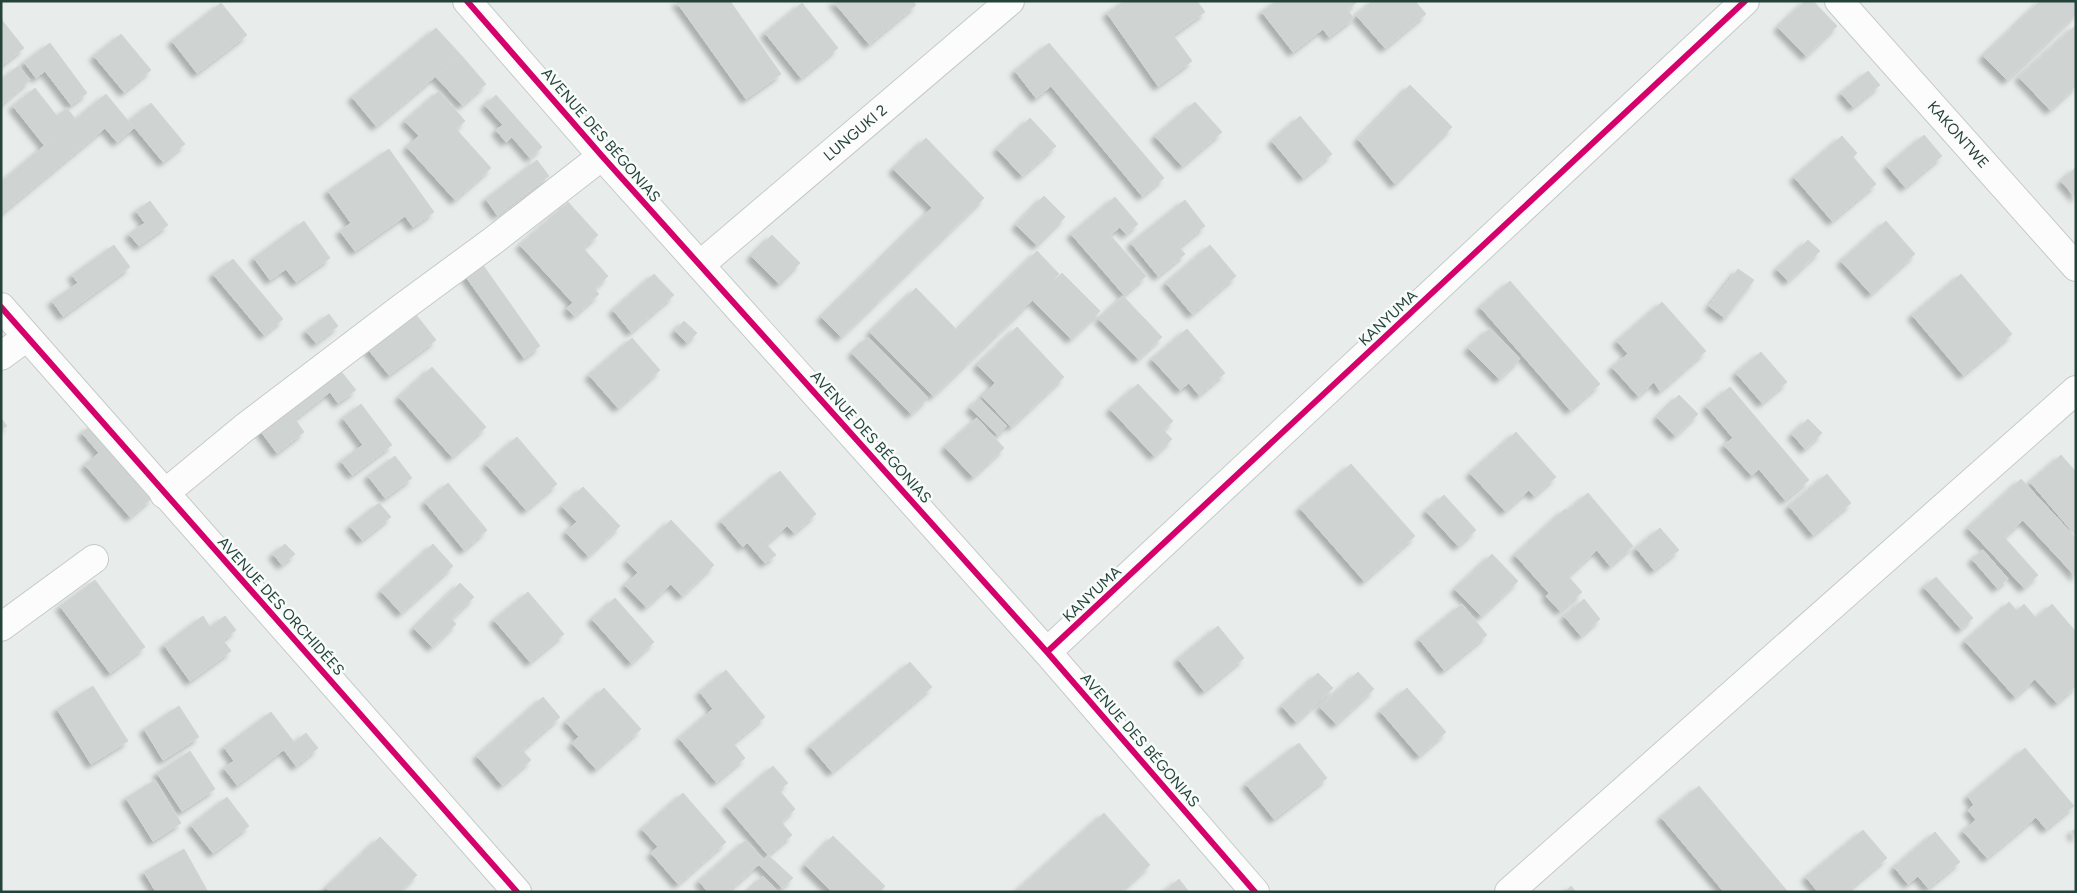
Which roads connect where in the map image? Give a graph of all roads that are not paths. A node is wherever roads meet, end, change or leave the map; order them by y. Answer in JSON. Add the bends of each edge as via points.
{"nodes":[{"id":1,"x":467,"y":1,"type":"edge"},
{"id":2,"x":1010,"y":1,"type":"edge"},
{"id":3,"x":1746,"y":1,"type":"edge"},
{"id":4,"x":1839,"y":1,"type":"edge"},
{"id":5,"x":602,"y":156,"type":"junction"},
{"id":6,"x":700,"y":265,"type":"junction"},
{"id":7,"x":2076,"y":267,"type":"edge"},
{"id":8,"x":1,"y":307,"type":"edge"},
{"id":9,"x":27,"y":337,"type":"junction"},
{"id":10,"x":1,"y":356,"type":"edge"},
{"id":11,"x":2076,"y":390,"type":"edge"},
{"id":12,"x":164,"y":494,"type":"junction"},
{"id":13,"x":94,"y":559,"type":"dead end"},
{"id":14,"x":1,"y":626,"type":"edge"},
{"id":15,"x":1047,"y":652,"type":"junction"},
{"id":16,"x":517,"y":892,"type":"edge"},
{"id":17,"x":1255,"y":892,"type":"edge"},
{"id":18,"x":1509,"y":892,"type":"edge"}],
"edges":[{"from":1,"to":5,"type":"street","name":"AVENUE DES BÉGONIAS"},
{"from":2,"to":6,"type":"street","name":"LUNGUKI 2"},
{"from":3,"to":15,"type":"street","name":"KANYUMA"},
{"from":4,"to":7,"type":"street","name":"KAKONTWE"},
{"from":5,"to":6,"type":"street","name":"AVENUE DES BÉGONIAS"},
{"from":5,"to":12,"type":"street","via":[[244,428]]},
{"from":6,"to":15,"type":"street","name":"AVENUE DES BÉGONIAS"},
{"from":8,"to":9,"type":"street","name":"AVENUE DES ORCHIDÉES"},
{"from":9,"to":10,"type":"street"},
{"from":9,"to":12,"type":"street","name":"AVENUE DES ORCHIDÉES"},
{"from":11,"to":18,"type":"street"},
{"from":12,"to":16,"type":"street","name":"AVENUE DES ORCHIDÉES"},
{"from":13,"to":14,"type":"street"},
{"from":15,"to":17,"type":"street","name":"AVENUE DES BÉGONIAS"}]}
